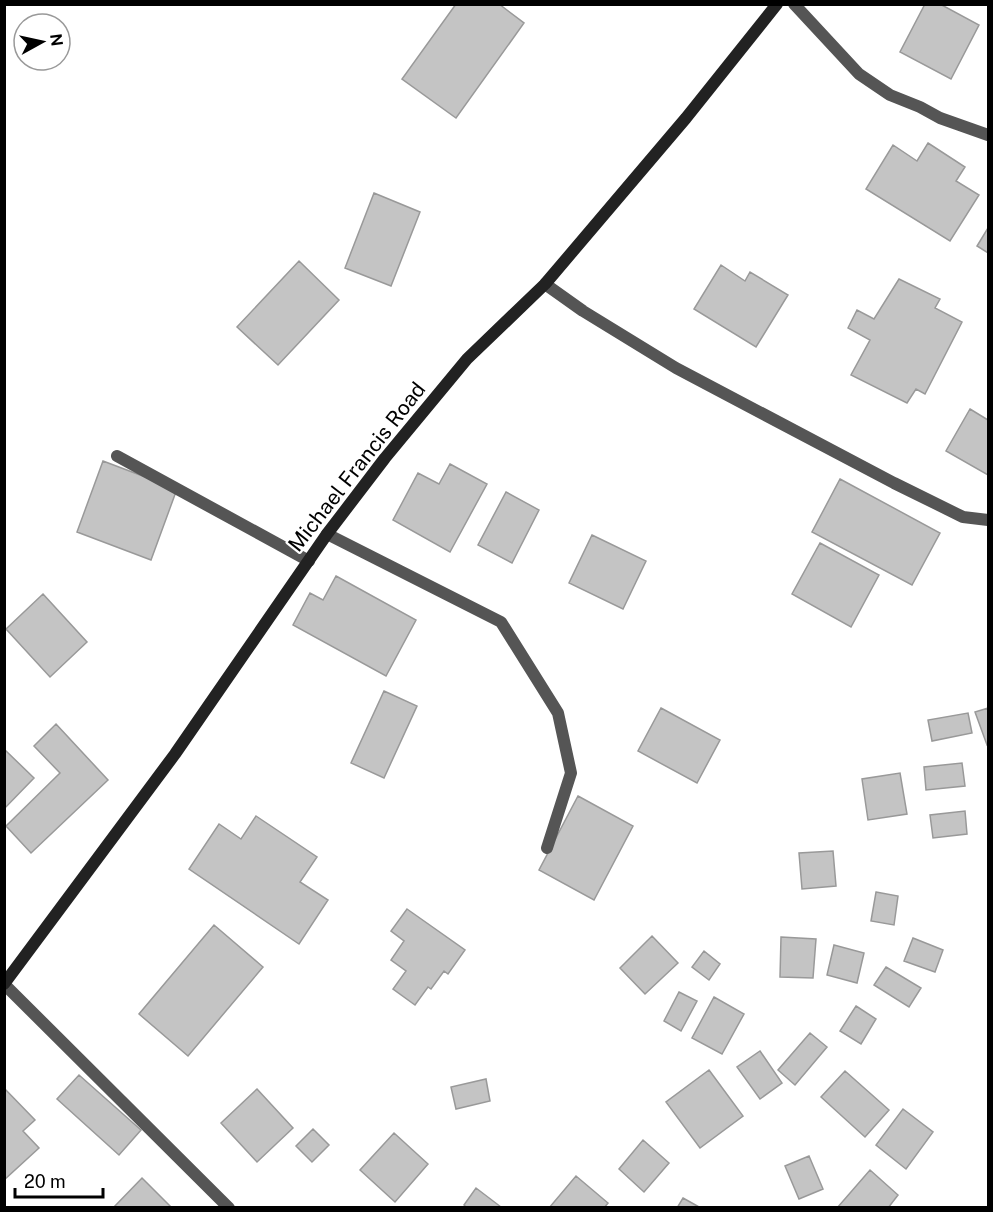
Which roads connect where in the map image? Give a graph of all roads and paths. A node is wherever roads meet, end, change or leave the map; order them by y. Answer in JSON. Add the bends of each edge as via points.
{"nodes":[{"id":1,"x":777,"y":4,"type":"edge"},
{"id":2,"x":794,"y":4,"type":"edge"},
{"id":3,"x":988,"y":135,"type":"edge"},
{"id":4,"x":545,"y":284,"type":"junction"},
{"id":5,"x":117,"y":456,"type":"dead end"},
{"id":6,"x":988,"y":520,"type":"edge"},
{"id":7,"x":327,"y":534,"type":"junction"},
{"id":8,"x":309,"y":561,"type":"junction"},
{"id":9,"x":548,"y":848,"type":"dead end"},
{"id":10,"x":4,"y":984,"type":"edge"},
{"id":11,"x":229,"y":1208,"type":"edge"}],
"edges":[{"from":1,"to":4,"type":"street","name":"Michael Francis Road"},
{"from":2,"to":3,"type":"street","via":[[859,74],[890,95]]},
{"from":4,"to":6,"type":"street","via":[[582,311],[687,373],[963,517]]},
{"from":4,"to":7,"type":"street","name":"Michael Francis Road","via":[[467,358]]},
{"from":5,"to":8,"type":"street"},
{"from":7,"to":8,"type":"street","name":"Michael Francis Road"},
{"from":7,"to":9,"type":"street","via":[[501,622],[558,713],[571,773]]},
{"from":8,"to":10,"type":"street","name":"Michael Francis Road","via":[[175,754]]},
{"from":10,"to":11,"type":"street"}]}
